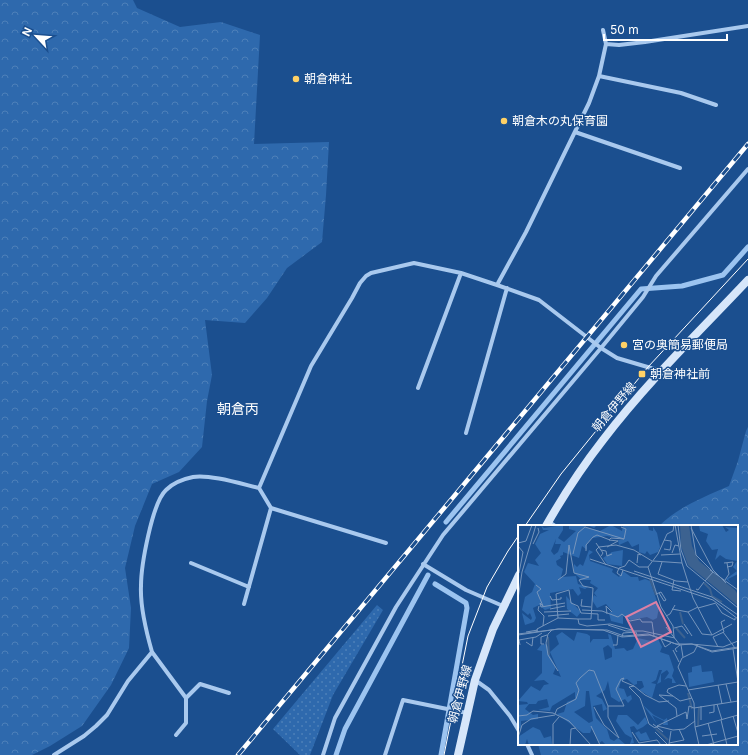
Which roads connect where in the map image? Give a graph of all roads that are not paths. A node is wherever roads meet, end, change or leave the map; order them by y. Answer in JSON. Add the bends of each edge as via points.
{"nodes":[{"id":1,"x":748,"y":26,"type":"edge"},
{"id":2,"x":603,"y":30,"type":"dead end"},
{"id":3,"x":606,"y":44,"type":"junction"},
{"id":4,"x":599,"y":76,"type":"junction"},
{"id":5,"x":716,"y":105,"type":"dead end"},
{"id":6,"x":575,"y":132,"type":"junction"},
{"id":7,"x":680,"y":168,"type":"dead end"},
{"id":8,"x":748,"y":169,"type":"edge"},
{"id":9,"x":461,"y":274,"type":"junction"},
{"id":10,"x":748,"y":280,"type":"edge"},
{"id":11,"x":497,"y":285,"type":"junction"},
{"id":12,"x":507,"y":288,"type":"junction"},
{"id":13,"x":599,"y":346,"type":"junction"},
{"id":14,"x":661,"y":371,"type":"junction"},
{"id":15,"x":418,"y":388,"type":"dead end"},
{"id":16,"x":466,"y":433,"type":"dead end"},
{"id":17,"x":259,"y":488,"type":"junction"},
{"id":18,"x":271,"y":508,"type":"junction"},
{"id":19,"x":550,"y":525,"type":"edge"},
{"id":20,"x":386,"y":543,"type":"dead end"},
{"id":21,"x":191,"y":563,"type":"dead end"},
{"id":22,"x":423,"y":564,"type":"junction"},
{"id":23,"x":518,"y":577,"type":"edge"},
{"id":24,"x":249,"y":587,"type":"junction"},
{"id":25,"x":244,"y":604,"type":"dead end"},
{"id":26,"x":503,"y":606,"type":"junction"},
{"id":27,"x":152,"y":652,"type":"junction"},
{"id":28,"x":475,"y":680,"type":"junction"},
{"id":29,"x":229,"y":693,"type":"dead end"},
{"id":30,"x":186,"y":698,"type":"junction"},
{"id":31,"x":467,"y":713,"type":"junction"},
{"id":32,"x":518,"y":729,"type":"edge"},
{"id":33,"x":176,"y":734,"type":"dead end"},
{"id":34,"x":527,"y":745,"type":"edge"},
{"id":35,"x":57,"y":754,"type":"edge"},
{"id":36,"x":323,"y":755,"type":"edge"},
{"id":37,"x":385,"y":755,"type":"edge"},
{"id":38,"x":458,"y":755,"type":"edge"},
{"id":39,"x":532,"y":755,"type":"edge"}],
"edges":[{"from":1,"to":3,"type":"street","via":[[645,42]]},
{"from":2,"to":3,"type":"street"},
{"from":3,"to":4,"type":"street"},
{"from":4,"to":5,"type":"street","via":[[681,93]]},
{"from":4,"to":6,"type":"street"},
{"from":6,"to":7,"type":"street"},
{"from":6,"to":11,"type":"street"},
{"from":8,"to":13,"type":"street","via":[[656,276],[643,297]]},
{"from":9,"to":11,"type":"street"},
{"from":9,"to":15,"type":"street"},
{"from":9,"to":17,"type":"street","via":[[414,262],[371,273],[360,282],[311,366]]},
{"from":10,"to":14,"type":"main road","name":"朝倉伊野線"},
{"from":11,"to":12,"type":"street"},
{"from":12,"to":13,"type":"street","via":[[539,300]]},
{"from":12,"to":16,"type":"street"},
{"from":13,"to":14,"type":"street","via":[[617,358]]},
{"from":13,"to":22,"type":"street","via":[[443,535]]},
{"from":14,"to":19,"type":"main road","name":"朝倉伊野線","via":[[603,440],[570,487]]},
{"from":17,"to":18,"type":"street"},
{"from":17,"to":27,"type":"street","via":[[195,476],[165,490],[154,517],[142,564],[140,587]]},
{"from":18,"to":20,"type":"street"},
{"from":18,"to":24,"type":"street"},
{"from":21,"to":24,"type":"street"},
{"from":22,"to":26,"type":"street","via":[[466,590]]},
{"from":22,"to":36,"type":"street","via":[[396,607],[335,718]]},
{"from":23,"to":26,"type":"main road","name":"朝倉伊野線"},
{"from":24,"to":25,"type":"street"},
{"from":26,"to":28,"type":"main road","name":"朝倉伊野線"},
{"from":27,"to":30,"type":"street"},
{"from":27,"to":35,"type":"street","via":[[128,681],[107,715]]},
{"from":28,"to":31,"type":"main road","name":"朝倉伊野線"},
{"from":28,"to":32,"type":"street","via":[[489,690]]},
{"from":29,"to":30,"type":"street","via":[[200,684]]},
{"from":30,"to":33,"type":"street","via":[[186,723]]},
{"from":31,"to":37,"type":"street","via":[[403,700]]},
{"from":31,"to":38,"type":"main road","name":"朝倉伊野線"},
{"from":34,"to":39,"type":"street"}]}
